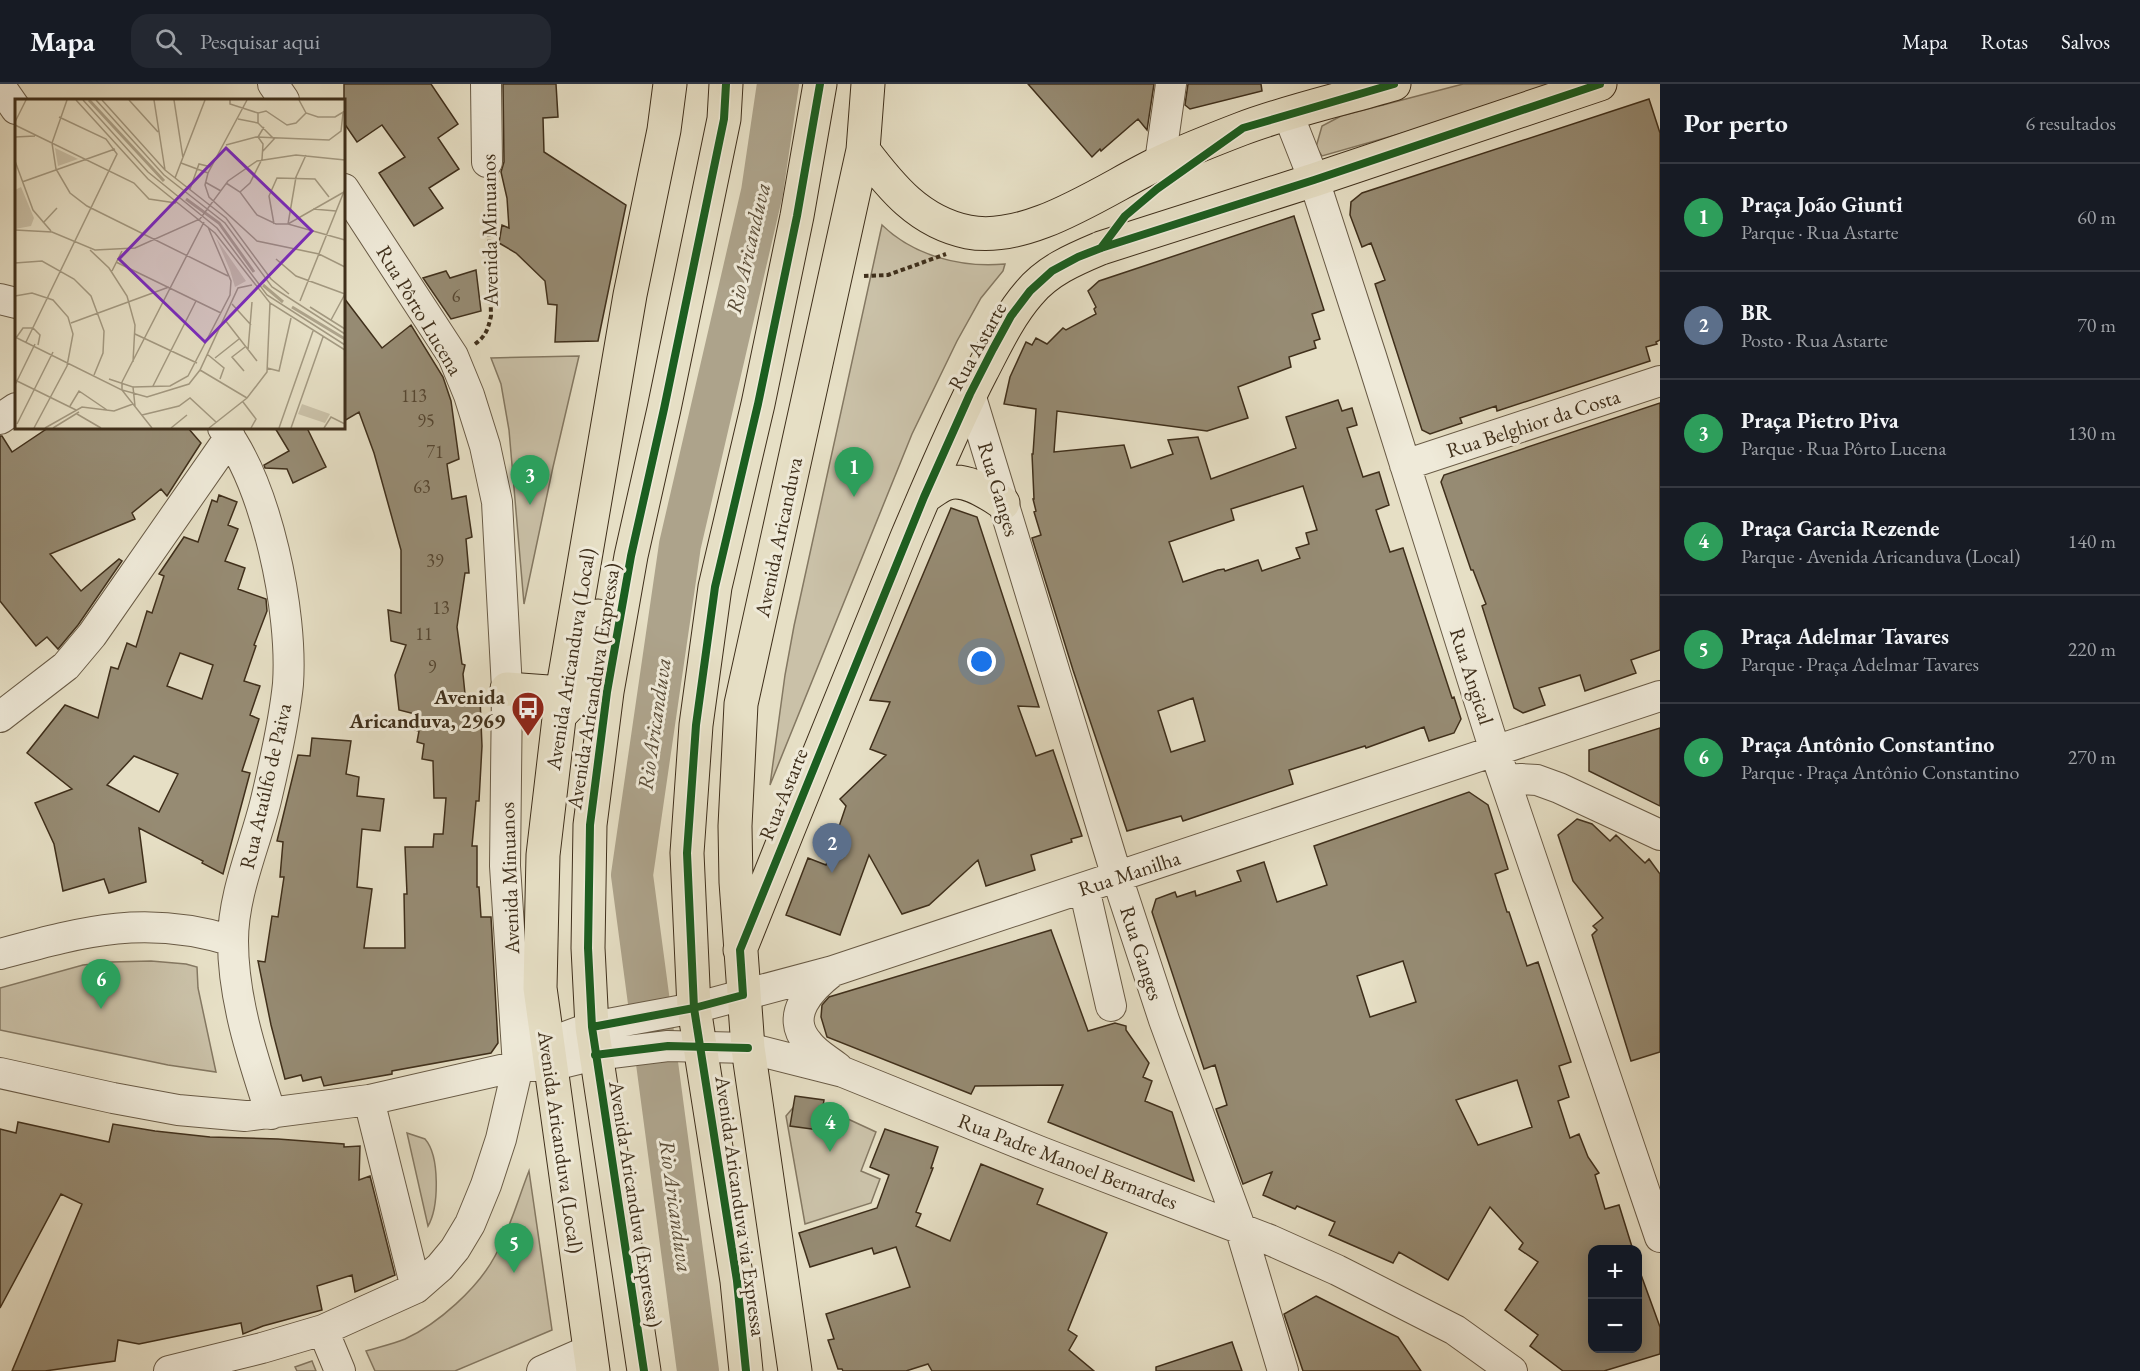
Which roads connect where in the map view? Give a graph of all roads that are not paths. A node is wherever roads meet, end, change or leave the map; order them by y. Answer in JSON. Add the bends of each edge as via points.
{"nodes":[{"id":1,"x":273,"y":84,"type":"edge"},
{"id":2,"x":486,"y":84,"type":"edge"},
{"id":3,"x":670,"y":84,"type":"edge"},
{"id":4,"x":726,"y":84,"type":"edge"},
{"id":5,"x":820,"y":84,"type":"edge"},
{"id":6,"x":868,"y":84,"type":"edge"},
{"id":7,"x":1171,"y":84,"type":"edge"},
{"id":8,"x":1394,"y":84,"type":"edge"},
{"id":9,"x":1600,"y":84,"type":"edge"},
{"id":10,"x":0,"y":86,"type":"edge"},
{"id":11,"x":1341,"y":92,"type":"edge"},
{"id":12,"x":283,"y":99,"type":"edge"},
{"id":13,"x":15,"y":108,"type":"edge"},
{"id":14,"x":1288,"y":114,"type":"junction"},
{"id":15,"x":862,"y":150,"type":"junction"},
{"id":16,"x":487,"y":162,"type":"road end"},
{"id":17,"x":1160,"y":162,"type":"junction"},
{"id":18,"x":1314,"y":180,"type":"junction"},
{"id":19,"x":345,"y":191,"type":"edge"},
{"id":20,"x":0,"y":299,"type":"edge"},
{"id":21,"x":15,"y":303,"type":"edge"},
{"id":22,"x":672,"y":369,"type":"junction"},
{"id":23,"x":1660,"y":381,"type":"edge"},
{"id":24,"x":970,"y":394,"type":"junction"},
{"id":25,"x":15,"y":409,"type":"edge"},
{"id":26,"x":0,"y":419,"type":"edge"},
{"id":27,"x":226,"y":432,"type":"edge"},
{"id":28,"x":1405,"y":465,"type":"junction"},
{"id":29,"x":924,"y":497,"type":"junction"},
{"id":30,"x":1003,"y":503,"type":"junction"},
{"id":31,"x":507,"y":689,"type":"junction"},
{"id":32,"x":1660,"y":696,"type":"edge"},
{"id":33,"x":561,"y":705,"type":"junction"},
{"id":34,"x":0,"y":717,"type":"edge"},
{"id":35,"x":1495,"y":751,"type":"junction"},
{"id":36,"x":1506,"y":780,"type":"junction"},
{"id":37,"x":1660,"y":835,"type":"edge"},
{"id":38,"x":1117,"y":877,"type":"junction"},
{"id":39,"x":1084,"y":888,"type":"junction"},
{"id":40,"x":233,"y":941,"type":"junction"},
{"id":41,"x":740,"y":950,"type":"junction"},
{"id":42,"x":0,"y":954,"type":"edge"},
{"id":43,"x":833,"y":971,"type":"junction"},
{"id":44,"x":743,"y":995,"type":"junction"},
{"id":45,"x":1111,"y":1006,"type":"dead end"},
{"id":46,"x":680,"y":1010,"type":"junction"},
{"id":47,"x":608,"y":1038,"type":"junction"},
{"id":48,"x":684,"y":1046,"type":"junction"},
{"id":49,"x":748,"y":1048,"type":"junction"},
{"id":50,"x":538,"y":1059,"type":"junction"},
{"id":51,"x":843,"y":1072,"type":"junction"},
{"id":52,"x":0,"y":1073,"type":"edge"},
{"id":53,"x":369,"y":1100,"type":"junction"},
{"id":54,"x":271,"y":1114,"type":"junction"},
{"id":55,"x":1240,"y":1227,"type":"junction"},
{"id":56,"x":1660,"y":1237,"type":"edge"},
{"id":57,"x":416,"y":1288,"type":"junction"},
{"id":58,"x":322,"y":1330,"type":"junction"},
{"id":59,"x":266,"y":1360,"type":"edge"},
{"id":60,"x":591,"y":1360,"type":"edge"},
{"id":61,"x":797,"y":1363,"type":"edge"},
{"id":62,"x":169,"y":1371,"type":"edge"},
{"id":63,"x":340,"y":1371,"type":"edge"},
{"id":64,"x":542,"y":1371,"type":"edge"},
{"id":65,"x":644,"y":1371,"type":"edge"},
{"id":66,"x":746,"y":1371,"type":"edge"},
{"id":67,"x":1282,"y":1371,"type":"edge"},
{"id":68,"x":1512,"y":1371,"type":"edge"}],
"edges":[{"from":1,"to":12,"type":"street"},
{"from":2,"to":16,"type":"street","name":"Avenida Minuanos"},
{"from":3,"to":33,"type":"main road","name":"Avenida Aricanduva (Local)"},
{"from":4,"to":22,"type":"main road","name":"Avenida Aricanduva (Expressa)","via":[[724,119]]},
{"from":5,"to":46,"type":"main road","via":[[758,404],[715,587],[696,725]]},
{"from":6,"to":15,"type":"main road","name":"Avenida Aricanduva"},
{"from":7,"to":17,"type":"street"},
{"from":8,"to":11,"type":"main road"},
{"from":9,"to":18,"type":"main road","name":"Rua Astarte"},
{"from":10,"to":13,"type":"street"},
{"from":11,"to":14,"type":"main road"},
{"from":14,"to":17,"type":"main road"},
{"from":14,"to":18,"type":"street","name":"Rua Angical"},
{"from":15,"to":17,"type":"main road","via":[[898,194],[919,212],[943,225],[987,233],[1026,226],[1065,212]]},
{"from":15,"to":41,"type":"main road","name":"Avenida Aricanduva","via":[[741,704],[735,826]]},
{"from":18,"to":24,"type":"main road","name":"Rua Astarte","via":[[1101,248],[1052,271],[1011,316]]},
{"from":18,"to":28,"type":"street","name":"Rua Angical"},
{"from":19,"to":31,"type":"street","name":"Rua Pôrto Lucena","via":[[453,356],[469,395],[497,502]]},
{"from":20,"to":21,"type":"street"},
{"from":22,"to":33,"type":"main road","via":[[645,394],[582,692]]},
{"from":22,"to":47,"type":"main road","name":"Avenida Aricanduva (Expressa)","via":[[631,556],[607,692],[590,825],[588,948]]},
{"from":23,"to":28,"type":"street","name":"Rua Belghior da Costa"},
{"from":24,"to":29,"type":"main road","name":"Rua Astarte"},
{"from":24,"to":30,"type":"street","name":"Rua Ganges"},
{"from":25,"to":26,"type":"street"},
{"from":27,"to":34,"type":"street","via":[[92,636],[66,666]]},
{"from":27,"to":40,"type":"street","name":"Rua Ataúlfo de Paiva","via":[[254,482],[269,532],[288,640],[284,719],[235,913]]},
{"from":28,"to":35,"type":"street","name":"Rua Angical"},
{"from":29,"to":30,"type":"main road","via":[[946,483],[960,483],[985,491]]},
{"from":29,"to":41,"type":"main road","name":"Rua Astarte"},
{"from":30,"to":38,"type":"street","name":"Rua Ganges"},
{"from":31,"to":33,"type":"main road"},
{"from":31,"to":50,"type":"street","name":"Avenida Minuanos","via":[[505,866]]},
{"from":32,"to":35,"type":"street","name":"Rua Manilha"},
{"from":33,"to":50,"type":"main road","name":"Avenida Aricanduva (Local)","via":[[543,855]]},
{"from":35,"to":36,"type":"street","name":"Rua Angical"},
{"from":35,"to":38,"type":"street","name":"Rua Manilha"},
{"from":36,"to":37,"type":"street","via":[[1537,780]]},
{"from":36,"to":56,"type":"street","name":"Rua Angical"},
{"from":38,"to":39,"type":"street","name":"Rua Manilha"},
{"from":38,"to":55,"type":"street","name":"Rua Ganges","via":[[1164,1020]]},
{"from":39,"to":43,"type":"street","name":"Rua Manilha"},
{"from":39,"to":45,"type":"street"},
{"from":40,"to":42,"type":"street","via":[[202,932],[141,927],[87,932]]},
{"from":40,"to":54,"type":"street","name":"Rua Ataúlfo de Paiva","via":[[236,984]]},
{"from":41,"to":44,"type":"main road","name":"Avenida Aricanduva"},
{"from":43,"to":44,"type":"street","name":"Rua Manilha"},
{"from":43,"to":51,"type":"street","via":[[805,996],[800,1027],[807,1043]]},
{"from":44,"to":46,"type":"street","name":"Rua Manilha"},
{"from":44,"to":49,"type":"main road"},
{"from":46,"to":47,"type":"street","name":"Rua Manilha"},
{"from":46,"to":48,"type":"main road"},
{"from":47,"to":48,"type":"street","name":"Rua Padre Manoel Bernardes"},
{"from":47,"to":50,"type":"street"},
{"from":47,"to":65,"type":"main road","name":"Avenida Aricanduva (Expressa)"},
{"from":48,"to":49,"type":"street","name":"Rua Padre Manoel Bernardes"},
{"from":48,"to":66,"type":"main road","name":"Avenida Aricanduva via Expressa","via":[[737,1281]]},
{"from":49,"to":51,"type":"street","name":"Rua Padre Manoel Bernardes"},
{"from":49,"to":61,"type":"main road"},
{"from":50,"to":53,"type":"street"},
{"from":50,"to":57,"type":"street","name":"Avenida Minuanos","via":[[501,1139],[470,1224],[440,1267]]},
{"from":50,"to":60,"type":"main road","name":"Avenida Aricanduva (Local)"},
{"from":51,"to":55,"type":"street","name":"Rua Padre Manoel Bernardes"},
{"from":52,"to":54,"type":"street","via":[[178,1110],[245,1116]]},
{"from":53,"to":54,"type":"street"},
{"from":53,"to":57,"type":"street"},
{"from":55,"to":67,"type":"street","name":"Rua Ganges"},
{"from":55,"to":68,"type":"street","name":"Rua Padre Manoel Bernardes","via":[[1337,1270],[1455,1330]]},
{"from":57,"to":58,"type":"street","name":"Avenida Minuanos"},
{"from":58,"to":59,"type":"street","name":"Avenida Minuanos"},
{"from":58,"to":63,"type":"street"},
{"from":59,"to":62,"type":"street","name":"Avenida Minuanos"},
{"from":60,"to":64,"type":"street"}]}
